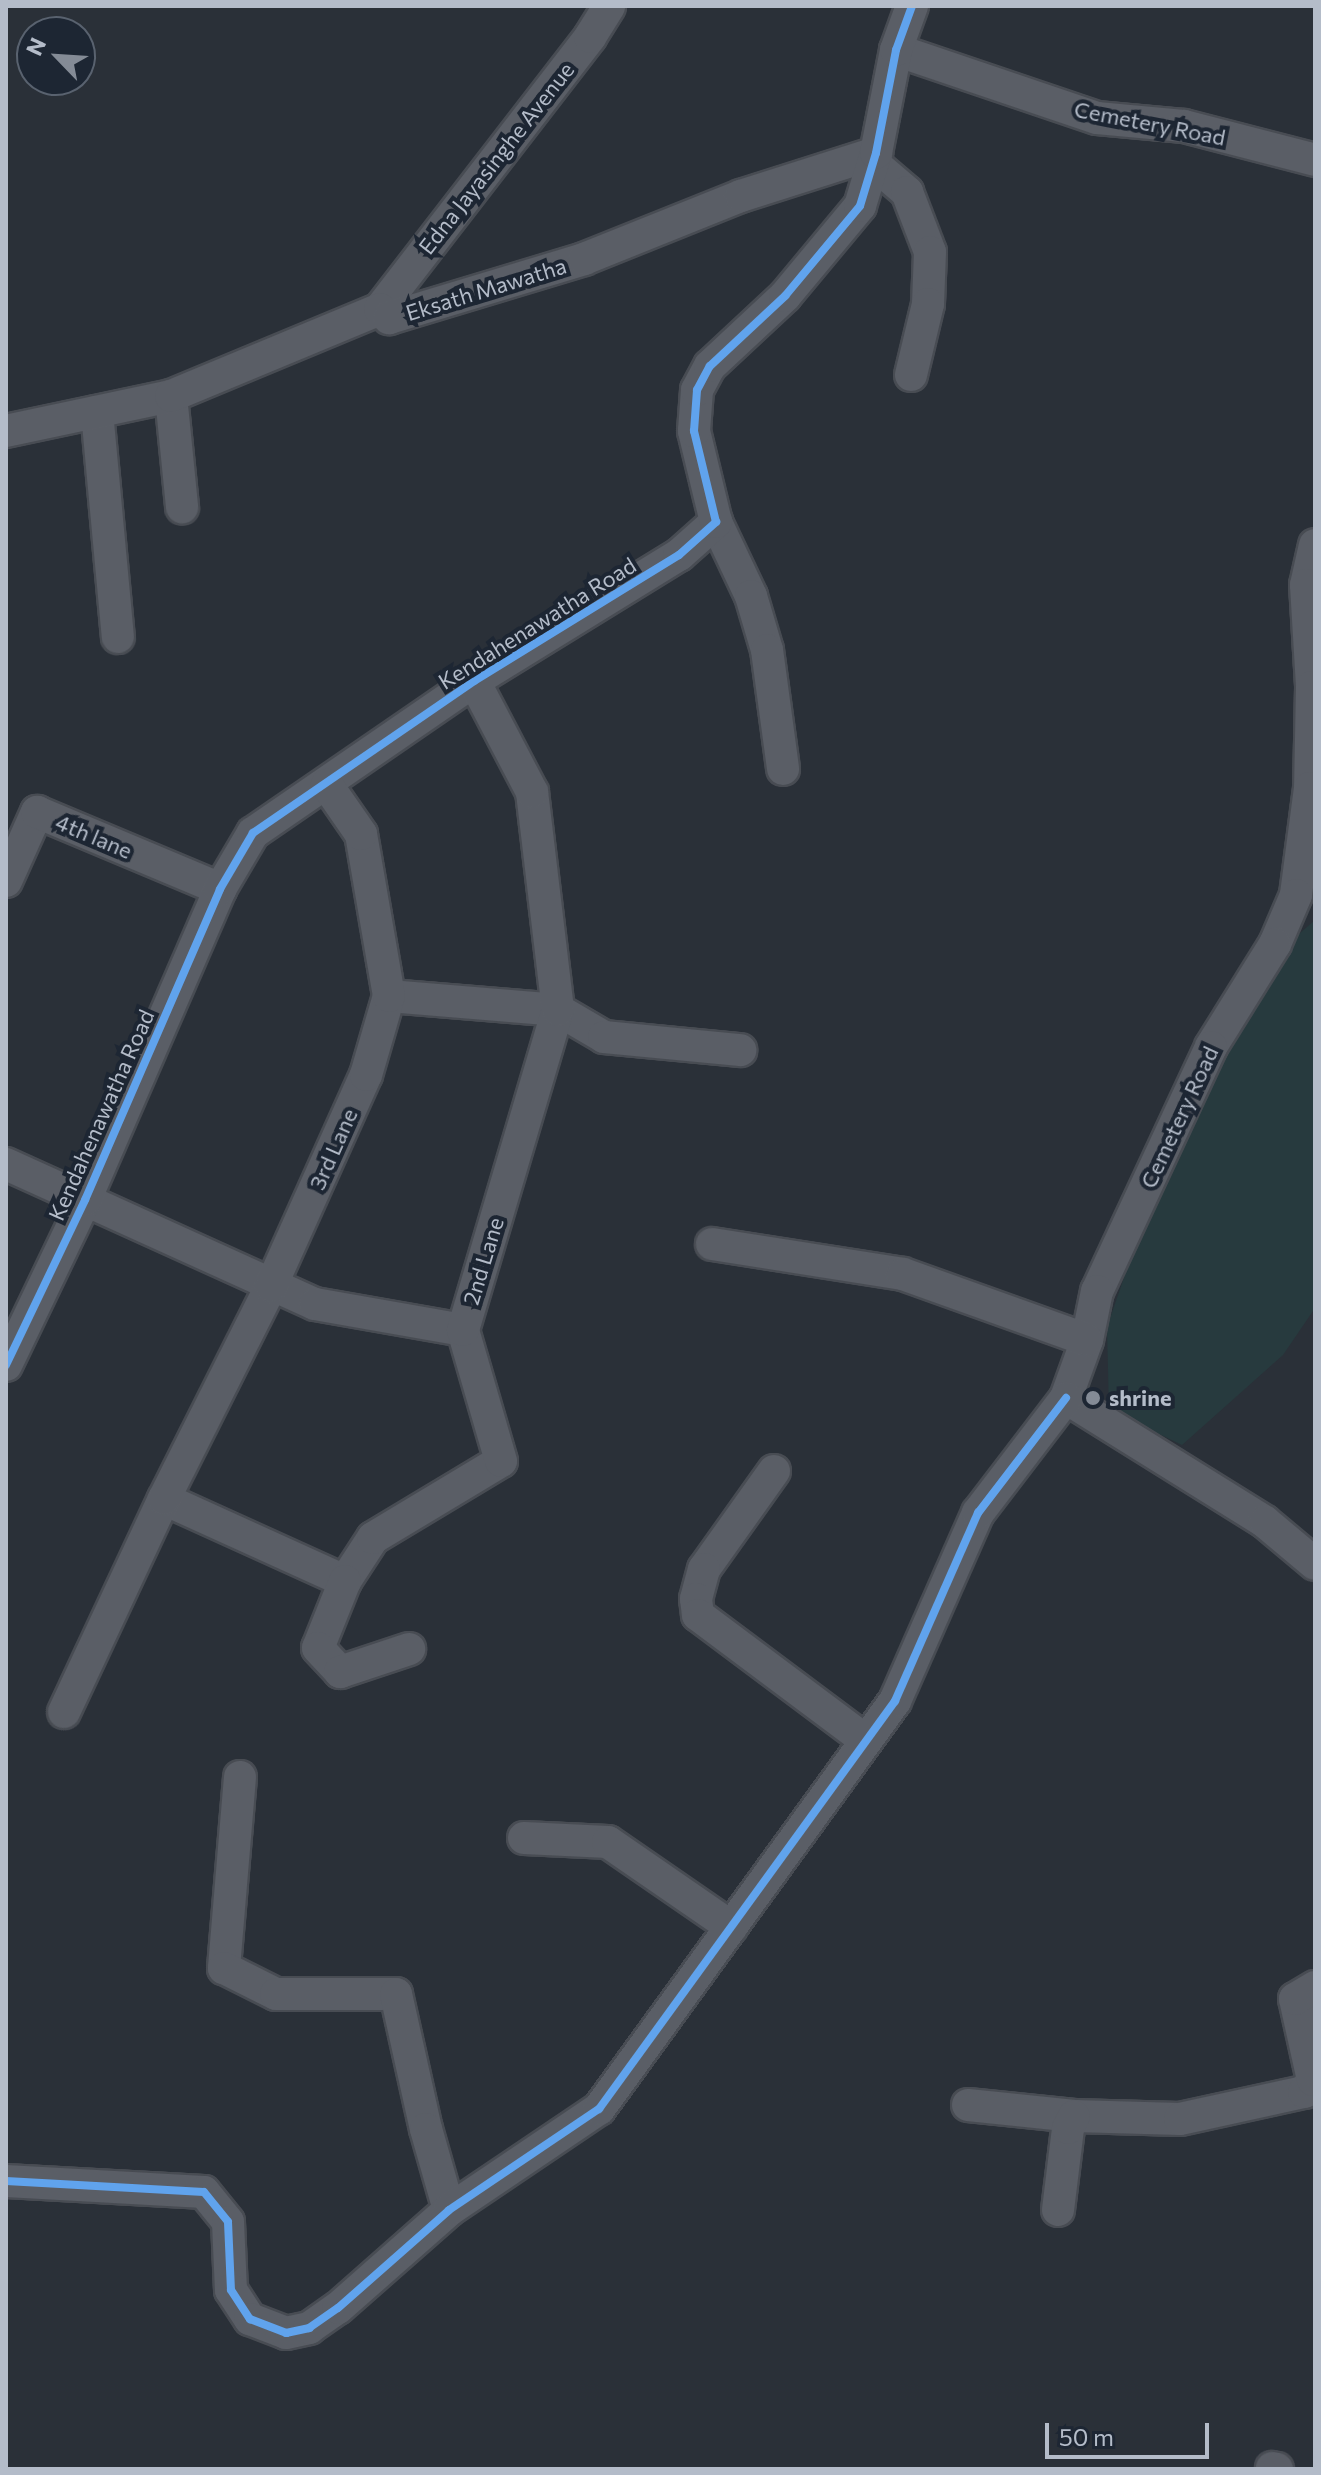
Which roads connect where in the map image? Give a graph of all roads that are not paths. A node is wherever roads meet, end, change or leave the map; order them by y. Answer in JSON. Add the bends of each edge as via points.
{"nodes":[{"id":1,"x":609,"y":6,"type":"edge"},
{"id":2,"x":912,"y":6,"type":"edge"},
{"id":3,"x":896,"y":50,"type":"junction"},
{"id":4,"x":874,"y":158,"type":"junction"},
{"id":5,"x":1315,"y":160,"type":"edge"},
{"id":6,"x":380,"y":309,"type":"junction"},
{"id":7,"x":911,"y":375,"type":"dead end"},
{"id":8,"x":171,"y":396,"type":"junction"},
{"id":9,"x":97,"y":412,"type":"junction"},
{"id":10,"x":6,"y":431,"type":"edge"},
{"id":11,"x":182,"y":507,"type":"dead end"},
{"id":12,"x":716,"y":522,"type":"junction"},
{"id":13,"x":1315,"y":545,"type":"edge"},
{"id":14,"x":118,"y":637,"type":"dead end"},
{"id":15,"x":474,"y":681,"type":"junction"},
{"id":16,"x":783,"y":769,"type":"dead end"},
{"id":17,"x":327,"y":785,"type":"junction"},
{"id":18,"x":6,"y":881,"type":"edge"},
{"id":19,"x":220,"y":889,"type":"junction"},
{"id":20,"x":389,"y":996,"type":"junction"},
{"id":21,"x":558,"y":1010,"type":"junction"},
{"id":22,"x":740,"y":1050,"type":"dead end"},
{"id":23,"x":6,"y":1164,"type":"edge"},
{"id":24,"x":85,"y":1200,"type":"junction"},
{"id":25,"x":712,"y":1244,"type":"dead end"},
{"id":26,"x":271,"y":1286,"type":"junction"},
{"id":27,"x":463,"y":1330,"type":"junction"},
{"id":28,"x":1087,"y":1340,"type":"junction"},
{"id":29,"x":6,"y":1365,"type":"edge"},
{"id":30,"x":1066,"y":1398,"type":"junction"},
{"id":31,"x":774,"y":1471,"type":"dead end"},
{"id":32,"x":164,"y":1499,"type":"junction"},
{"id":33,"x":1315,"y":1564,"type":"edge"},
{"id":34,"x":345,"y":1581,"type":"junction"},
{"id":35,"x":409,"y":1649,"type":"dead end"},
{"id":36,"x":64,"y":1712,"type":"dead end"},
{"id":37,"x":864,"y":1739,"type":"junction"},
{"id":38,"x":240,"y":1777,"type":"dead end"},
{"id":39,"x":524,"y":1838,"type":"dead end"},
{"id":40,"x":731,"y":1927,"type":"junction"},
{"id":41,"x":1315,"y":1987,"type":"edge"},
{"id":42,"x":968,"y":2105,"type":"dead end"},
{"id":43,"x":1074,"y":2116,"type":"junction"},
{"id":44,"x":6,"y":2181,"type":"edge"},
{"id":45,"x":449,"y":2210,"type":"junction"},
{"id":46,"x":1058,"y":2210,"type":"dead end"}],
"edges":[{"from":1,"to":6,"type":"street","name":"Edna Jayasinghe Avenue"},
{"from":2,"to":3,"type":"street"},
{"from":3,"to":4,"type":"street"},
{"from":3,"to":5,"type":"street","name":"Cemetery Road","via":[[1097,118],[1184,126]]},
{"from":4,"to":6,"type":"street","name":"Eksath Mawatha","via":[[741,196],[584,259],[389,318]]},
{"from":4,"to":7,"type":"street","via":[[907,192],[930,252],[928,304]]},
{"from":4,"to":12,"type":"street","via":[[860,206],[785,296],[710,366],[697,390],[694,431]]},
{"from":6,"to":8,"type":"street","name":"Eksath Mawatha"},
{"from":8,"to":9,"type":"street","name":"Eksath Mawatha"},
{"from":8,"to":11,"type":"street"},
{"from":9,"to":10,"type":"street","name":"Eksath Mawatha"},
{"from":9,"to":14,"type":"street"},
{"from":12,"to":15,"type":"street","name":"Kendahenawatha Road","via":[[679,555]]},
{"from":12,"to":16,"type":"street","via":[[751,596],[767,650]]},
{"from":13,"to":28,"type":"street","name":"Cemetery Road","via":[[1306,585],[1310,788],[1296,895],[1275,944],[1205,1061],[1097,1291]]},
{"from":15,"to":17,"type":"street","name":"Kendahenawatha Road"},
{"from":15,"to":21,"type":"street","name":"2nd Lane","via":[[532,792]]},
{"from":17,"to":19,"type":"street","name":"Kendahenawatha Road","via":[[253,833]]},
{"from":17,"to":20,"type":"street","name":"3rd Lane","via":[[361,834]]},
{"from":18,"to":19,"type":"street","name":"4th lane","via":[[37,812]]},
{"from":19,"to":24,"type":"street","name":"Kendahenawatha Road"},
{"from":20,"to":21,"type":"street"},
{"from":20,"to":26,"type":"street","name":"3rd Lane","via":[[366,1075]]},
{"from":21,"to":22,"type":"street","via":[[604,1037]]},
{"from":21,"to":27,"type":"street","name":"2nd Lane"},
{"from":23,"to":24,"type":"street"},
{"from":24,"to":26,"type":"street"},
{"from":24,"to":29,"type":"street","name":"Kendahenawatha Road"},
{"from":25,"to":28,"type":"street","via":[[903,1274]]},
{"from":26,"to":27,"type":"street","via":[[315,1304]]},
{"from":26,"to":32,"type":"street","name":"3rd Lane"},
{"from":27,"to":34,"type":"street","name":"2nd Lane","via":[[501,1461],[373,1538]]},
{"from":28,"to":30,"type":"street","name":"Cemetery Road"},
{"from":30,"to":33,"type":"street","via":[[1265,1522]]},
{"from":30,"to":37,"type":"street","name":"Cemetery Road","via":[[978,1513],[895,1701]]},
{"from":31,"to":37,"type":"street","via":[[704,1569],[696,1599],[698,1615]]},
{"from":32,"to":34,"type":"street"},
{"from":32,"to":36,"type":"street","name":"3rd Lane"},
{"from":34,"to":35,"type":"street","via":[[318,1648],[340,1672]]},
{"from":37,"to":40,"type":"street","name":"Cemetery Road"},
{"from":38,"to":45,"type":"street","via":[[224,1968],[276,1994],[396,1994]]},
{"from":39,"to":40,"type":"street","via":[[608,1842]]},
{"from":40,"to":45,"type":"street","name":"Cemetery Road","via":[[599,2109]]},
{"from":41,"to":43,"type":"street","via":[[1295,1999],[1313,2080],[1304,2092],[1180,2119]]},
{"from":42,"to":43,"type":"street"},
{"from":43,"to":46,"type":"street"},
{"from":44,"to":45,"type":"street","name":"Cemetery Road","via":[[204,2192],[228,2222],[231,2290],[240,2308],[250,2319],[286,2333],[309,2328],[338,2308]]}]}
